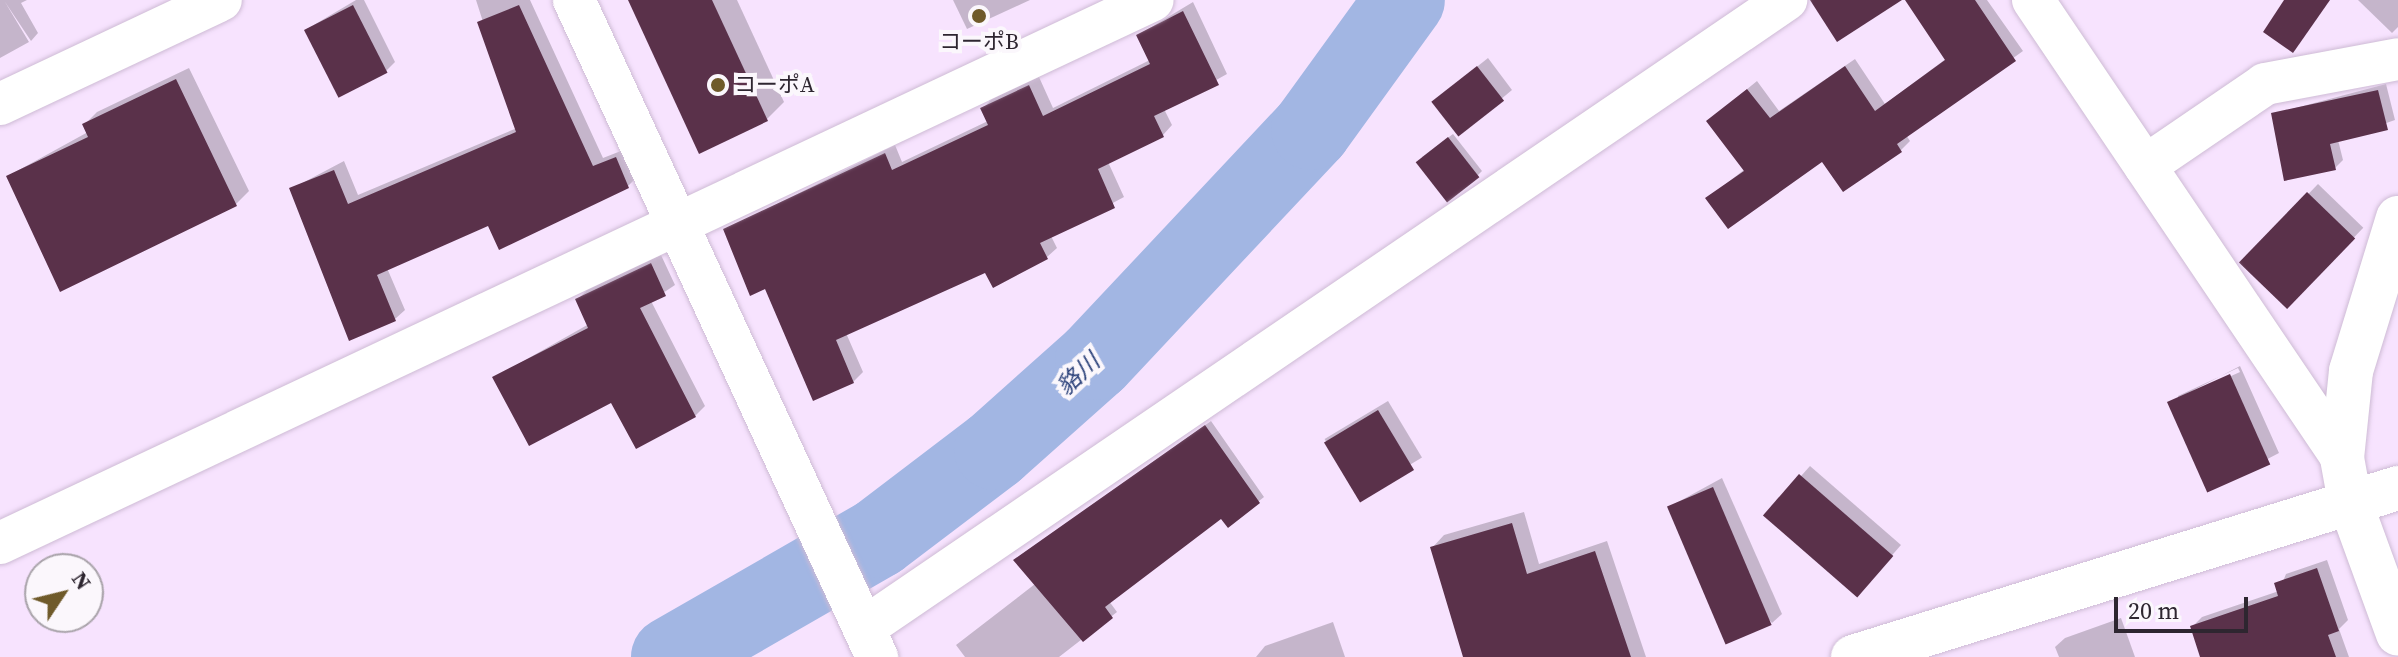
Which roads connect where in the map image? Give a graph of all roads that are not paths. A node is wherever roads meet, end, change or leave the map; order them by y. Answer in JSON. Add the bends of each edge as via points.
{"nodes":[{"id":1,"x":221,"y":0,"type":"edge"},
{"id":2,"x":574,"y":0,"type":"edge"},
{"id":3,"x":1153,"y":0,"type":"edge"},
{"id":4,"x":1786,"y":0,"type":"edge"},
{"id":5,"x":2033,"y":0,"type":"edge"},
{"id":6,"x":2398,"y":59,"type":"edge"},
{"id":7,"x":0,"y":104,"type":"edge"},
{"id":8,"x":2145,"y":166,"type":"junction"},
{"id":9,"x":2398,"y":218,"type":"edge"},
{"id":10,"x":675,"y":222,"type":"junction"},
{"id":11,"x":2342,"y":458,"type":"junction"},
{"id":12,"x":2398,"y":488,"type":"edge"},
{"id":13,"x":2350,"y":502,"type":"junction"},
{"id":14,"x":0,"y":543,"type":"edge"},
{"id":15,"x":865,"y":630,"type":"edge"},
{"id":16,"x":2398,"y":634,"type":"edge"},
{"id":17,"x":1853,"y":657,"type":"edge"}],
"edges":[{"from":1,"to":7,"type":"street"},
{"from":2,"to":10,"type":"street"},
{"from":3,"to":10,"type":"street"},
{"from":4,"to":15,"type":"street"},
{"from":5,"to":8,"type":"street"},
{"from":6,"to":8,"type":"street","via":[[2265,84]]},
{"from":8,"to":11,"type":"street"},
{"from":9,"to":11,"type":"street","via":[[2351,371]]},
{"from":10,"to":14,"type":"street"},
{"from":10,"to":15,"type":"street"},
{"from":11,"to":13,"type":"street"},
{"from":12,"to":13,"type":"street"},
{"from":13,"to":16,"type":"street"},
{"from":13,"to":17,"type":"street"}]}
